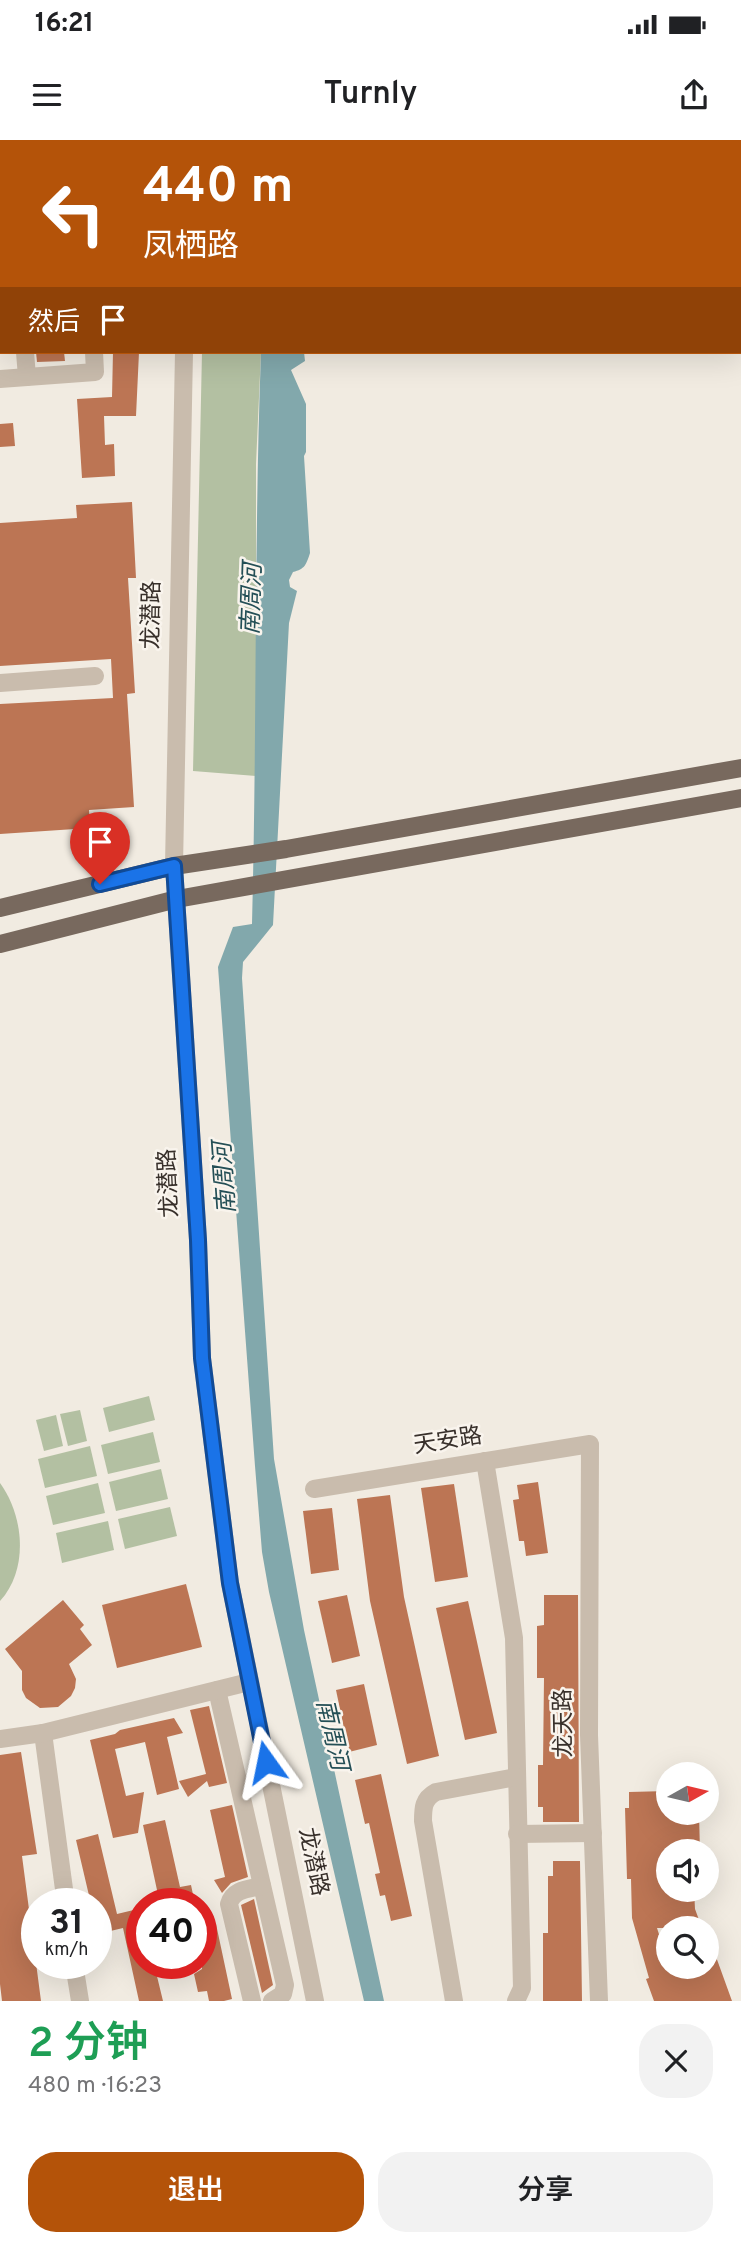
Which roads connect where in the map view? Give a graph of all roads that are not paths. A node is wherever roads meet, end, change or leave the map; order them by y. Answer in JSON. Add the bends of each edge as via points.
{"nodes":[{"id":1,"x":25,"y":354,"type":"edge"},
{"id":2,"x":94,"y":354,"type":"edge"},
{"id":3,"x":184,"y":354,"type":"edge"},
{"id":4,"x":27,"y":377,"type":"junction"},
{"id":5,"x":0,"y":379,"type":"edge"},
{"id":6,"x":95,"y":676,"type":"dead end"},
{"id":7,"x":0,"y":683,"type":"edge"},
{"id":8,"x":741,"y":768,"type":"edge"},
{"id":9,"x":741,"y":798,"type":"edge"},
{"id":10,"x":174,"y":866,"type":"junction"},
{"id":11,"x":177,"y":899,"type":"junction"},
{"id":12,"x":0,"y":908,"type":"edge"},
{"id":13,"x":0,"y":944,"type":"edge"},
{"id":14,"x":590,"y":1444,"type":"joint"},
{"id":15,"x":485,"y":1461,"type":"junction"},
{"id":16,"x":314,"y":1489,"type":"dead end"},
{"id":17,"x":250,"y":1682,"type":"junction"},
{"id":18,"x":217,"y":1690,"type":"junction"},
{"id":19,"x":43,"y":1733,"type":"junction"},
{"id":20,"x":0,"y":1739,"type":"edge"},
{"id":21,"x":516,"y":1777,"type":"junction"},
{"id":22,"x":593,"y":1833,"type":"junction"},
{"id":23,"x":517,"y":1834,"type":"junction"},
{"id":24,"x":262,"y":1886,"type":"junction"},
{"id":25,"x":64,"y":1888,"type":"edge"},
{"id":26,"x":76,"y":1979,"type":"edge"},
{"id":27,"x":79,"y":2001,"type":"edge"},
{"id":28,"x":252,"y":2001,"type":"edge"},
{"id":29,"x":272,"y":2001,"type":"edge"},
{"id":30,"x":316,"y":2001,"type":"edge"},
{"id":31,"x":454,"y":2001,"type":"edge"},
{"id":32,"x":516,"y":2001,"type":"edge"},
{"id":33,"x":599,"y":2001,"type":"edge"}],
"edges":[{"from":1,"to":4,"type":"street"},
{"from":2,"to":4,"type":"street","via":[[95,372]]},
{"from":3,"to":10,"type":"street","name":"龙潜路"},
{"from":4,"to":5,"type":"street"},
{"from":6,"to":7,"type":"street"},
{"from":8,"to":10,"type":"main road"},
{"from":9,"to":11,"type":"main road"},
{"from":10,"to":11,"type":"street","name":"龙潜路"},
{"from":10,"to":12,"type":"main road"},
{"from":11,"to":13,"type":"main road"},
{"from":11,"to":17,"type":"street","name":"龙潜路","via":[[202,1358],[230,1583]]},
{"from":14,"to":15,"type":"street","name":"天安路"},
{"from":14,"to":22,"type":"street","name":"龙天路"},
{"from":15,"to":16,"type":"street","name":"天安路"},
{"from":15,"to":21,"type":"street","via":[[514,1638]]},
{"from":17,"to":18,"type":"street"},
{"from":17,"to":30,"type":"street","name":"龙潜路"},
{"from":18,"to":19,"type":"street"},
{"from":18,"to":24,"type":"street"},
{"from":19,"to":20,"type":"street"},
{"from":19,"to":25,"type":"street"},
{"from":21,"to":23,"type":"street"},
{"from":21,"to":31,"type":"street","via":[[436,1792],[423,1806]]},
{"from":22,"to":23,"type":"street"},
{"from":22,"to":33,"type":"street","name":"龙天路"},
{"from":23,"to":32,"type":"street","via":[[522,1988]]},
{"from":24,"to":28,"type":"street","via":[[237,1892],[229,1904]]},
{"from":24,"to":29,"type":"street","via":[[285,1985],[283,1994]]},
{"from":26,"to":27,"type":"street"}]}
